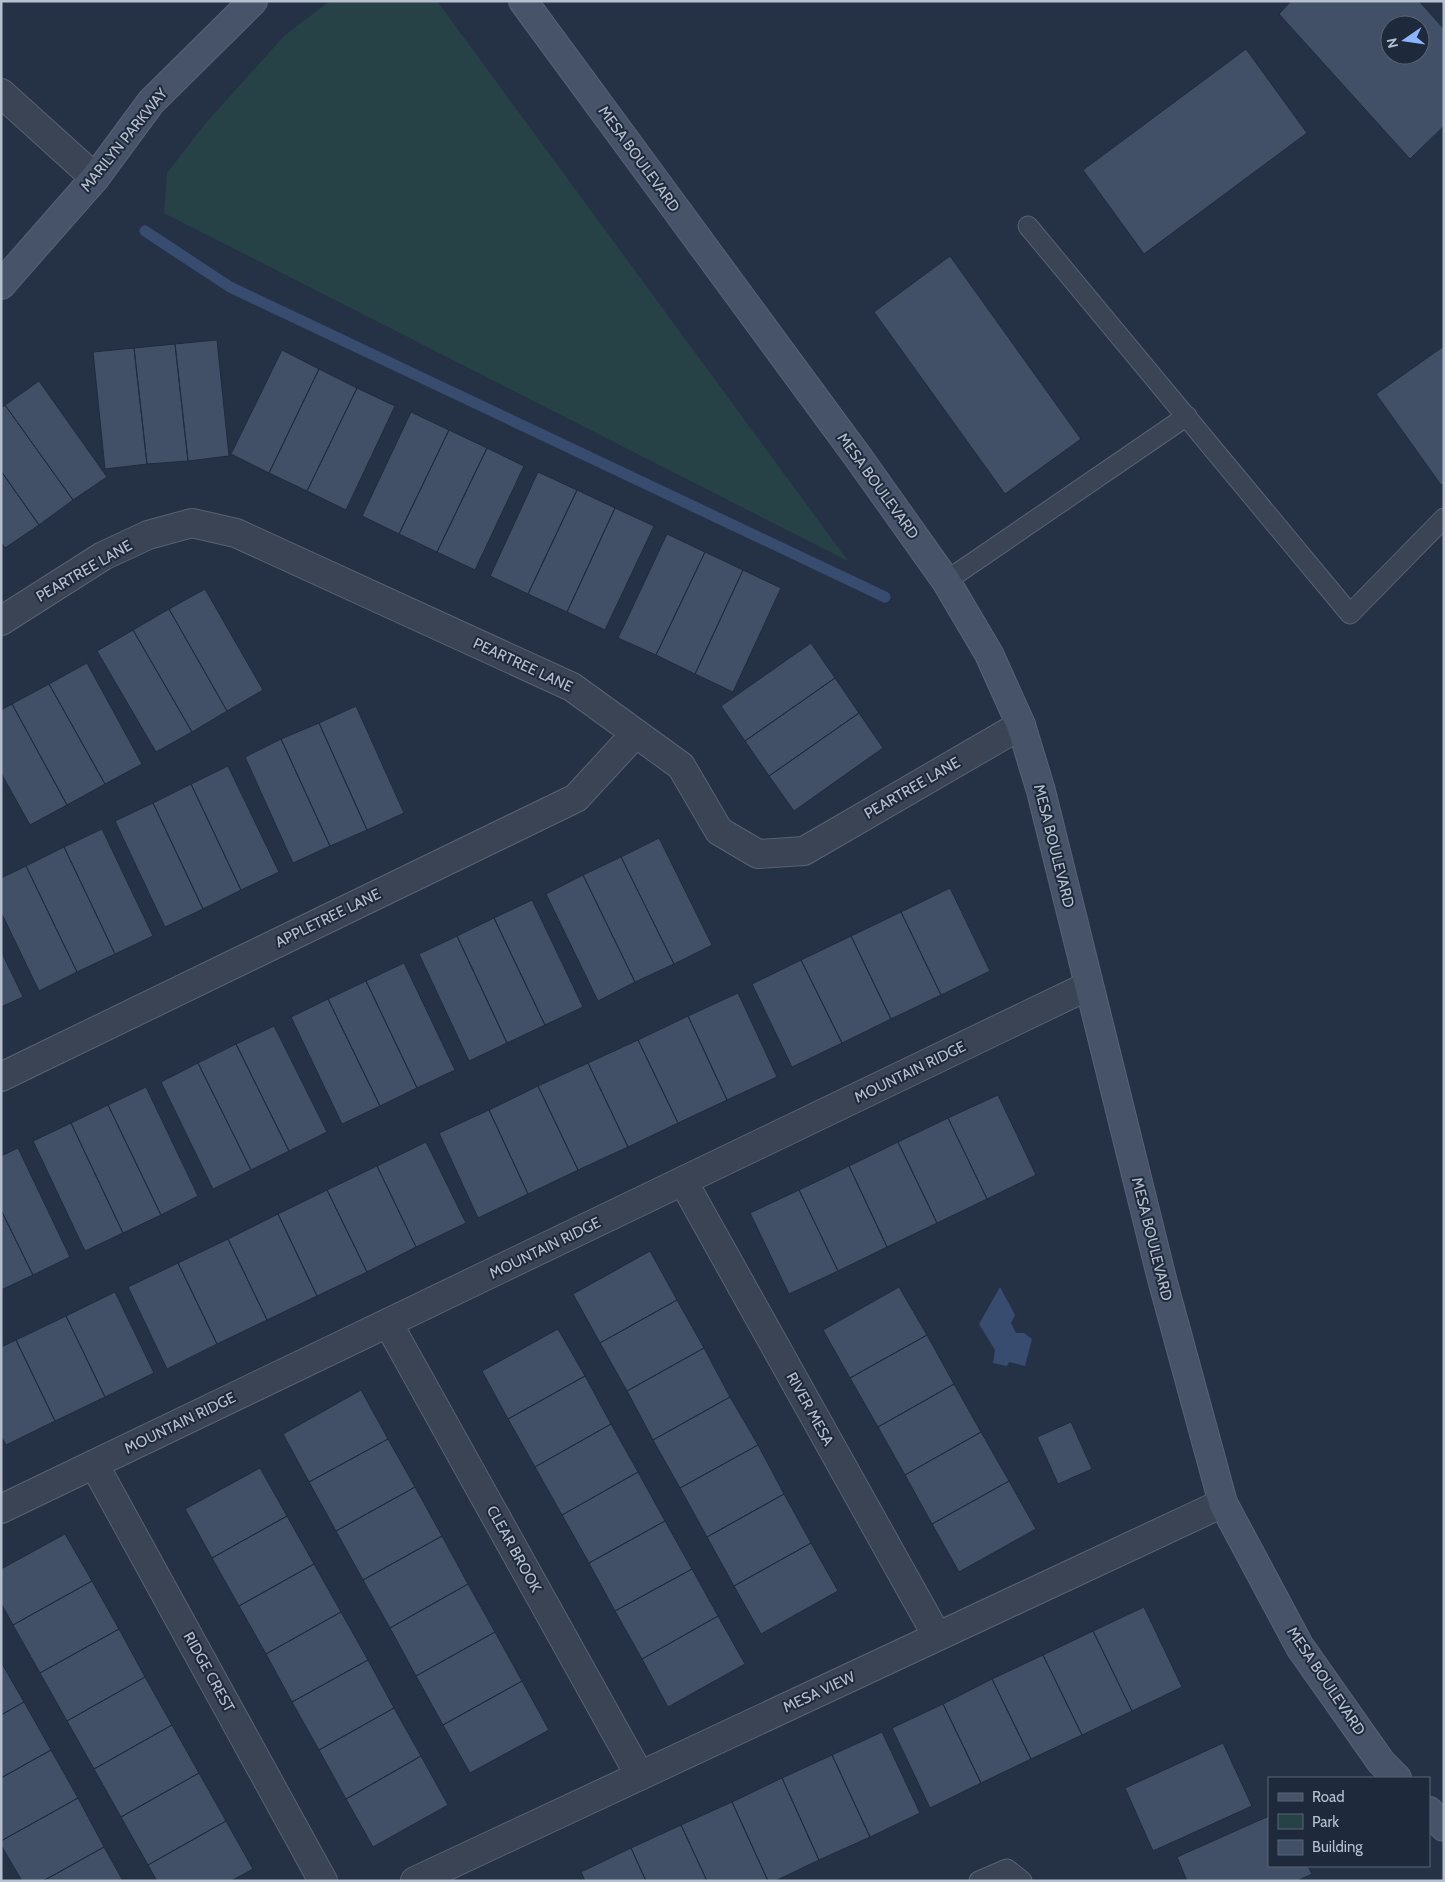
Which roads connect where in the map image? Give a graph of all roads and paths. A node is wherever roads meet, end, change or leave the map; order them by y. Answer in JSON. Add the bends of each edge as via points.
{"nodes":[{"id":1,"x":254,"y":1,"type":"edge"},
{"id":2,"x":523,"y":1,"type":"edge"},
{"id":3,"x":1,"y":93,"type":"edge"},
{"id":4,"x":95,"y":178,"type":"junction"},
{"id":5,"x":1028,"y":226,"type":"dead end"},
{"id":6,"x":1,"y":285,"type":"edge"},
{"id":7,"x":1187,"y":416,"type":"junction"},
{"id":8,"x":1444,"y":518,"type":"edge"},
{"id":9,"x":946,"y":581,"type":"junction"},
{"id":10,"x":1,"y":620,"type":"edge"},
{"id":11,"x":1021,"y":725,"type":"junction"},
{"id":12,"x":635,"y":734,"type":"junction"},
{"id":13,"x":1088,"y":986,"type":"junction"},
{"id":14,"x":1,"y":1077,"type":"edge"},
{"id":15,"x":683,"y":1181,"type":"junction"},
{"id":16,"x":388,"y":1323,"type":"junction"},
{"id":17,"x":94,"y":1464,"type":"junction"},
{"id":18,"x":1223,"y":1503,"type":"junction"},
{"id":19,"x":1,"y":1509,"type":"edge"},
{"id":20,"x":937,"y":1636,"type":"junction"},
{"id":21,"x":640,"y":1776,"type":"junction"},
{"id":22,"x":1396,"y":1777,"type":"edge"},
{"id":23,"x":1430,"y":1812,"type":"edge"},
{"id":24,"x":1444,"y":1826,"type":"edge"},
{"id":25,"x":323,"y":1881,"type":"edge"},
{"id":26,"x":415,"y":1881,"type":"edge"},
{"id":27,"x":980,"y":1881,"type":"edge"},
{"id":28,"x":1022,"y":1881,"type":"edge"}],
"edges":[{"from":1,"to":4,"type":"street","name":"MARILYN PARKWAY","via":[[151,102]]},
{"from":2,"to":9,"type":"street","name":"MESA BOULEVARD"},
{"from":3,"to":4,"type":"street"},
{"from":4,"to":6,"type":"street","name":"MARILYN PARKWAY"},
{"from":5,"to":7,"type":"lane"},
{"from":7,"to":8,"type":"lane","via":[[1350,614]]},
{"from":7,"to":9,"type":"lane"},
{"from":9,"to":11,"type":"street","name":"MESA BOULEVARD","via":[[989,654]]},
{"from":10,"to":12,"type":"street","name":"PEARTREE LANE","via":[[103,556],[148,535],[192,524],[236,533],[572,687]]},
{"from":11,"to":12,"type":"street","name":"PEARTREE LANE","via":[[804,851],[758,854],[719,831],[681,766]]},
{"from":11,"to":13,"type":"street","name":"MESA BOULEVARD","via":[[1041,791]]},
{"from":12,"to":14,"type":"street","name":"APPLETREE LANE","via":[[576,798]]},
{"from":13,"to":15,"type":"street","name":"MOUNTAIN RIDGE"},
{"from":13,"to":18,"type":"street","name":"MESA BOULEVARD"},
{"from":15,"to":16,"type":"street","name":"MOUNTAIN RIDGE"},
{"from":15,"to":20,"type":"street","name":"RIVER MESA"},
{"from":16,"to":17,"type":"street","name":"MOUNTAIN RIDGE"},
{"from":16,"to":21,"type":"street","name":"CLEAR BROOK"},
{"from":17,"to":19,"type":"street","name":"MOUNTAIN RIDGE"},
{"from":17,"to":25,"type":"street","name":"RIDGE CREST"},
{"from":18,"to":20,"type":"street","name":"MESA VIEW"},
{"from":18,"to":22,"type":"street","name":"MESA BOULEVARD","via":[[1300,1647],[1381,1762]]},
{"from":20,"to":21,"type":"street","name":"MESA VIEW"},
{"from":21,"to":26,"type":"street","name":"MESA VIEW"},
{"from":23,"to":24,"type":"street"},
{"from":27,"to":28,"type":"lane","via":[[1007,1868]]}]}
